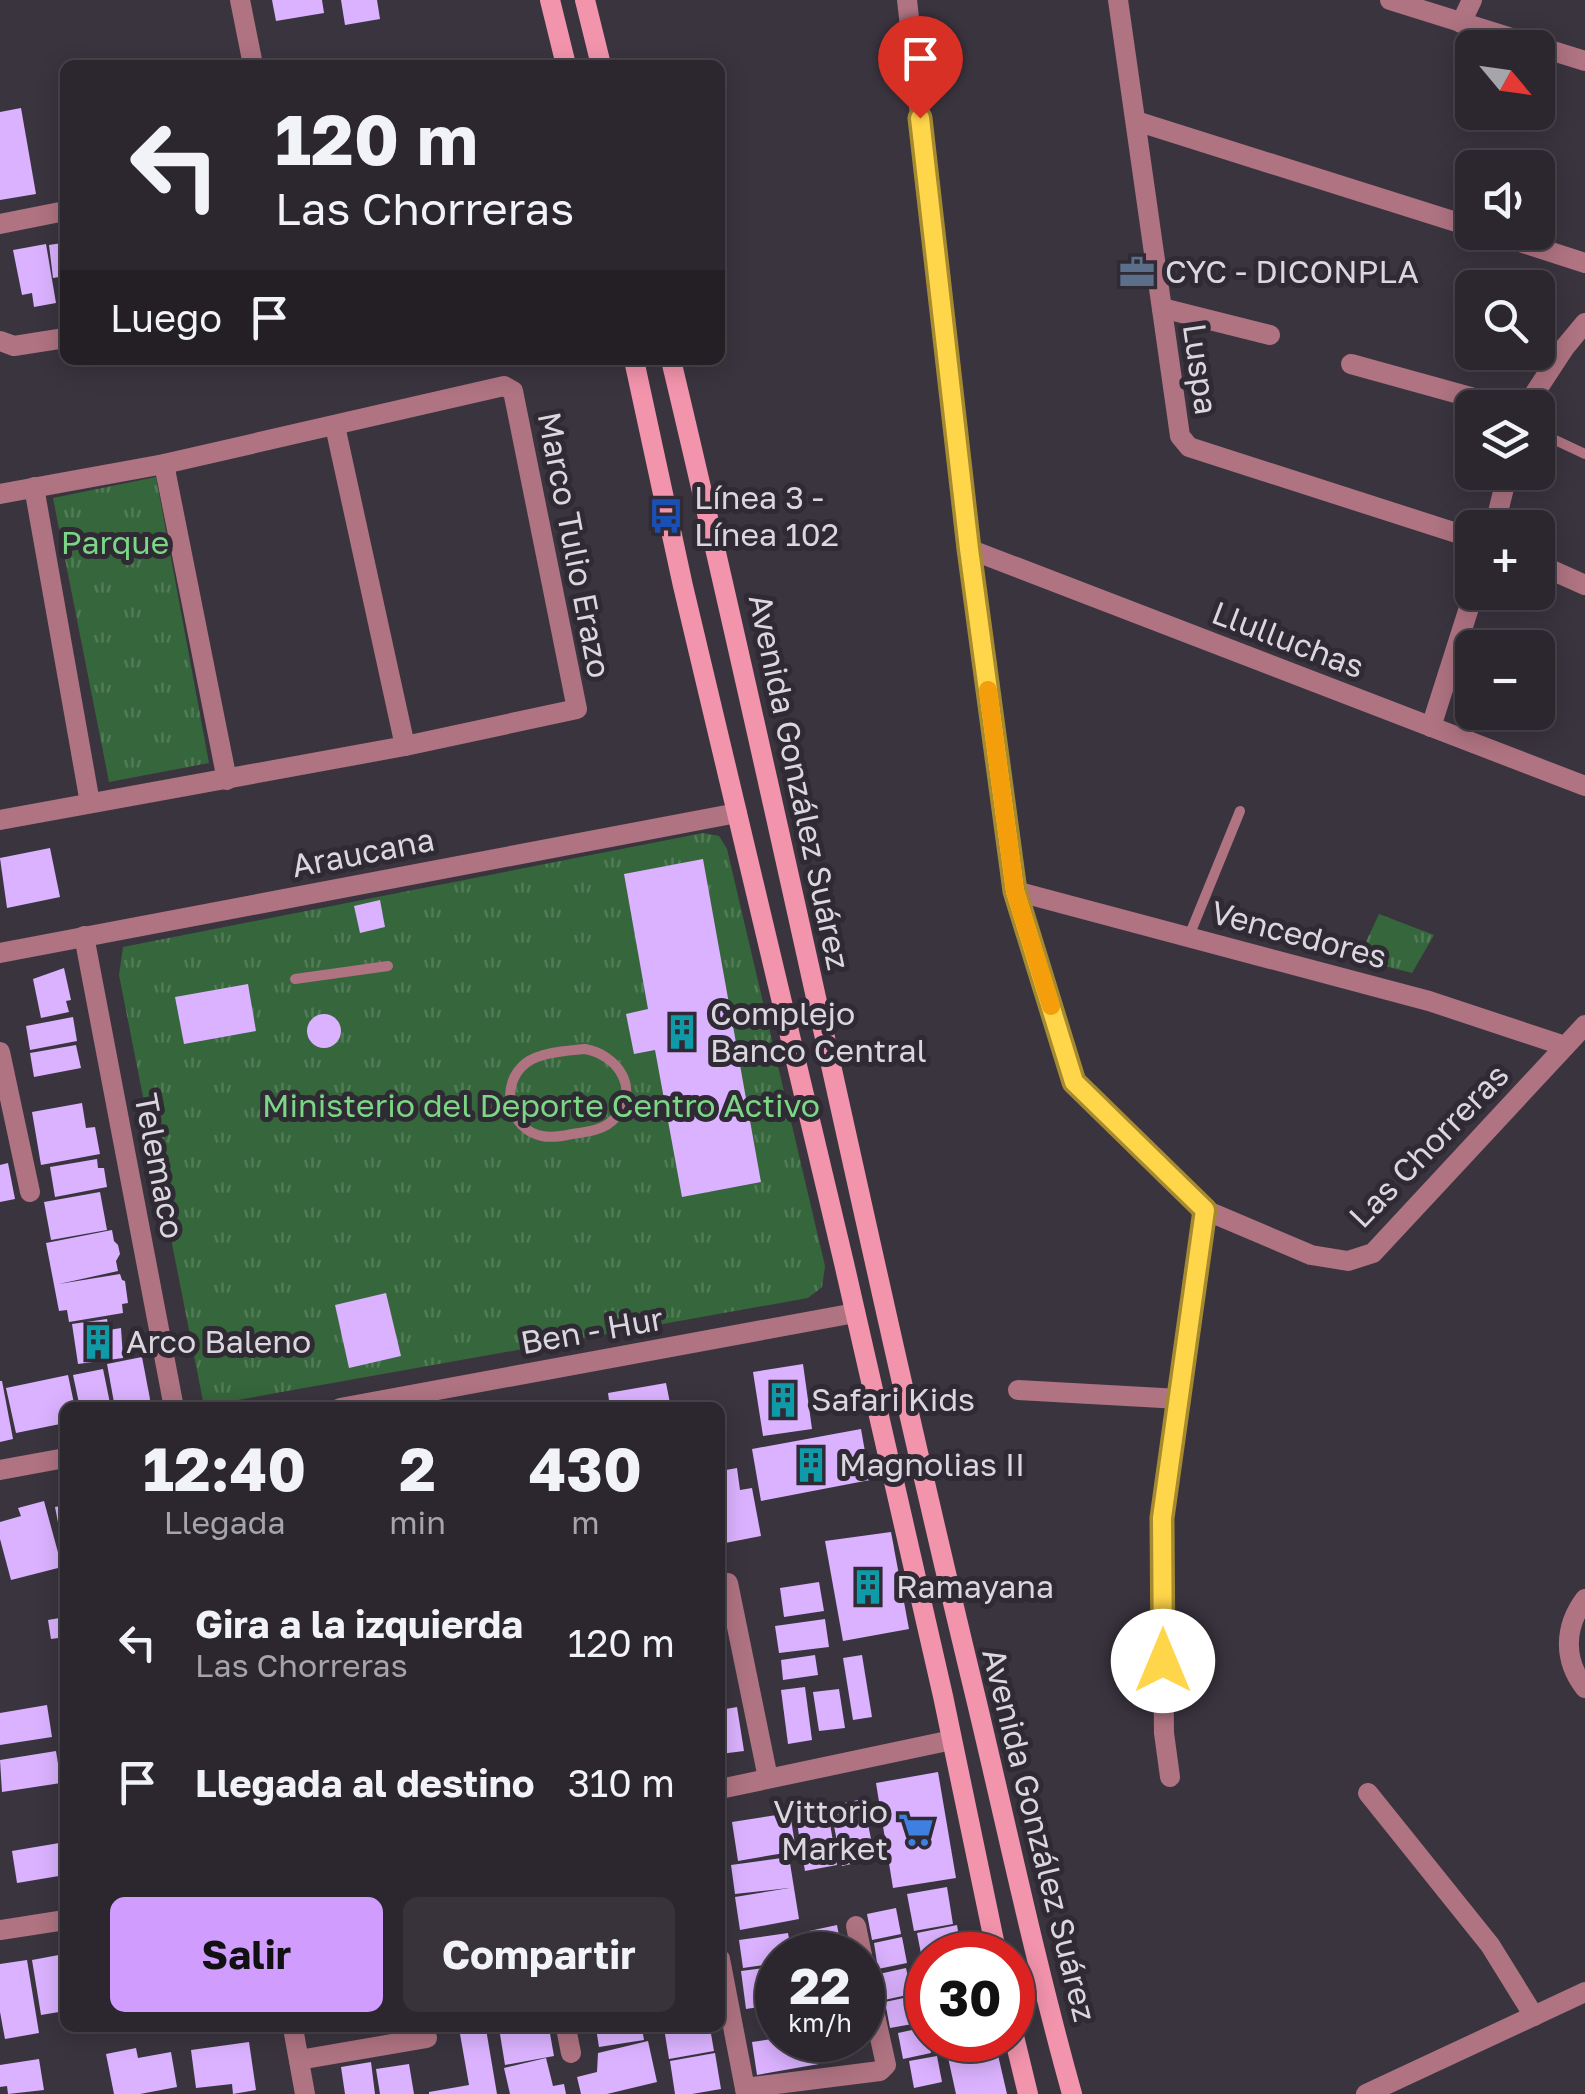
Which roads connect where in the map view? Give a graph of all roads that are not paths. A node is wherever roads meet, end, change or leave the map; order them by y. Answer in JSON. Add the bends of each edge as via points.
{"nodes":[{"id":1,"x":240,"y":0,"type":"edge"},
{"id":2,"x":550,"y":0,"type":"edge"},
{"id":3,"x":586,"y":0,"type":"edge"},
{"id":4,"x":907,"y":0,"type":"edge"},
{"id":5,"x":1118,"y":0,"type":"edge"},
{"id":6,"x":1390,"y":0,"type":"edge"},
{"id":7,"x":1455,"y":0,"type":"edge"},
{"id":8,"x":1472,"y":0,"type":"edge"},
{"id":9,"x":1461,"y":23,"type":"junction"},
{"id":10,"x":253,"y":60,"type":"edge"},
{"id":11,"x":565,"y":60,"type":"edge"},
{"id":12,"x":600,"y":60,"type":"edge"},
{"id":13,"x":1585,"y":61,"type":"edge"},
{"id":14,"x":1136,"y":121,"type":"junction"},
{"id":15,"x":60,"y":212,"type":"edge"},
{"id":16,"x":1455,"y":222,"type":"edge"},
{"id":17,"x":0,"y":224,"type":"edge"},
{"id":18,"x":1545,"y":250,"type":"edge"},
{"id":19,"x":1585,"y":263,"type":"edge"},
{"id":20,"x":1162,"y":308,"type":"junction"},
{"id":21,"x":1585,"y":324,"type":"edge"},
{"id":22,"x":1270,"y":335,"type":"dead end"},
{"id":23,"x":60,"y":339,"type":"edge"},
{"id":24,"x":0,"y":341,"type":"edge"},
{"id":25,"x":1351,"y":364,"type":"dead end"},
{"id":26,"x":635,"y":365,"type":"edge"},
{"id":27,"x":672,"y":365,"type":"edge"},
{"id":28,"x":1537,"y":390,"type":"edge"},
{"id":29,"x":1455,"y":393,"type":"edge"},
{"id":30,"x":335,"y":426,"type":"junction"},
{"id":31,"x":1555,"y":440,"type":"edge"},
{"id":32,"x":1585,"y":454,"type":"edge"},
{"id":33,"x":164,"y":464,"type":"junction"},
{"id":34,"x":34,"y":487,"type":"junction"},
{"id":35,"x":0,"y":494,"type":"edge"},
{"id":36,"x":1455,"y":533,"type":"edge"},
{"id":37,"x":969,"y":549,"type":"junction"},
{"id":38,"x":1555,"y":571,"type":"edge"},
{"id":39,"x":1585,"y":584,"type":"edge"},
{"id":40,"x":1468,"y":610,"type":"edge"},
{"id":41,"x":1430,"y":727,"type":"junction"},
{"id":42,"x":404,"y":746,"type":"junction"},
{"id":43,"x":227,"y":780,"type":"junction"},
{"id":44,"x":1585,"y":786,"type":"edge"},
{"id":45,"x":90,"y":803,"type":"junction"},
{"id":46,"x":1240,"y":811,"type":"dead end"},
{"id":47,"x":737,"y":813,"type":"junction"},
{"id":48,"x":0,"y":820,"type":"edge"},
{"id":49,"x":1015,"y":891,"type":"junction"},
{"id":50,"x":84,"y":936,"type":"junction"},
{"id":51,"x":1188,"y":937,"type":"junction"},
{"id":52,"x":0,"y":953,"type":"edge"},
{"id":53,"x":388,"y":966,"type":"dead end"},
{"id":54,"x":295,"y":980,"type":"dead end"},
{"id":55,"x":1585,"y":1026,"type":"edge"},
{"id":56,"x":1565,"y":1046,"type":"junction"},
{"id":57,"x":0,"y":1052,"type":"edge"},
{"id":58,"x":551,"y":1054,"type":"joint"},
{"id":59,"x":30,"y":1192,"type":"dead end"},
{"id":60,"x":1205,"y":1210,"type":"junction"},
{"id":61,"x":855,"y":1313,"type":"junction"},
{"id":62,"x":1018,"y":1390,"type":"dead end"},
{"id":63,"x":1180,"y":1399,"type":"junction"},
{"id":64,"x":173,"y":1402,"type":"edge"},
{"id":65,"x":373,"y":1402,"type":"edge"},
{"id":66,"x":60,"y":1459,"type":"edge"},
{"id":67,"x":0,"y":1470,"type":"edge"},
{"id":68,"x":728,"y":1583,"type":"dead end"},
{"id":69,"x":1585,"y":1599,"type":"edge"},
{"id":70,"x":1585,"y":1688,"type":"edge"},
{"id":71,"x":952,"y":1740,"type":"junction"},
{"id":72,"x":1170,"y":1777,"type":"dead end"},
{"id":73,"x":768,"y":1778,"type":"junction"},
{"id":74,"x":725,"y":1788,"type":"edge"},
{"id":75,"x":1368,"y":1793,"type":"dead end"},
{"id":76,"x":60,"y":1921,"type":"edge"},
{"id":77,"x":856,"y":1926,"type":"dead end"},
{"id":78,"x":0,"y":1930,"type":"edge"},
{"id":79,"x":857,"y":1932,"type":"edge"},
{"id":80,"x":992,"y":1932,"type":"edge"},
{"id":81,"x":725,"y":1984,"type":"edge"},
{"id":82,"x":1585,"y":1992,"type":"edge"},
{"id":83,"x":1534,"y":2016,"type":"junction"},
{"id":84,"x":294,"y":2032,"type":"edge"},
{"id":85,"x":567,"y":2032,"type":"edge"},
{"id":86,"x":427,"y":2038,"type":"dead end"},
{"id":87,"x":571,"y":2053,"type":"dead end"},
{"id":88,"x":299,"y":2060,"type":"junction"},
{"id":89,"x":885,"y":2060,"type":"edge"},
{"id":90,"x":1020,"y":2062,"type":"edge"},
{"id":91,"x":746,"y":2091,"type":"edge"},
{"id":92,"x":306,"y":2094,"type":"edge"},
{"id":93,"x":1028,"y":2094,"type":"edge"},
{"id":94,"x":1072,"y":2094,"type":"edge"},
{"id":95,"x":1366,"y":2094,"type":"edge"}],
"edges":[{"from":1,"to":10,"type":"street"},
{"from":2,"to":11,"type":"main road"},
{"from":3,"to":12,"type":"main road"},
{"from":4,"to":37,"type":"street","name":"Las Chorreras"},
{"from":5,"to":14,"type":"street","name":"Luspa"},
{"from":6,"to":9,"type":"street"},
{"from":7,"to":9,"type":"street"},
{"from":8,"to":9,"type":"street"},
{"from":9,"to":13,"type":"street"},
{"from":14,"to":16,"type":"street"},
{"from":14,"to":20,"type":"street","name":"Luspa"},
{"from":15,"to":17,"type":"street"},
{"from":18,"to":19,"type":"street"},
{"from":20,"to":22,"type":"street"},
{"from":20,"to":36,"type":"street","name":"Luspa","via":[[1180,436],[1189,447]]},
{"from":21,"to":28,"type":"street"},
{"from":23,"to":24,"type":"street","via":[[14,346]]},
{"from":25,"to":29,"type":"street"},
{"from":26,"to":47,"type":"main road","name":"Avenida González Suárez"},
{"from":27,"to":94,"type":"main road","name":"Avenida González Suárez","via":[[949,1590]]},
{"from":30,"to":33,"type":"street","name":"Marco Tulio Erazo"},
{"from":30,"to":42,"type":"street"},
{"from":30,"to":42,"type":"street","name":"Marco Tulio Erazo","via":[[504,386],[513,390],[577,709]]},
{"from":31,"to":32,"type":"lane"},
{"from":33,"to":34,"type":"street","name":"Marco Tulio Erazo"},
{"from":33,"to":43,"type":"street"},
{"from":34,"to":35,"type":"street","name":"Marco Tulio Erazo"},
{"from":34,"to":45,"type":"street"},
{"from":37,"to":41,"type":"street","name":"Llulluchas"},
{"from":37,"to":49,"type":"street","name":"Las Chorreras"},
{"from":38,"to":39,"type":"street"},
{"from":40,"to":41,"type":"street"},
{"from":41,"to":44,"type":"street","name":"Llulluchas"},
{"from":42,"to":43,"type":"street","name":"Marco Tulio Erazo"},
{"from":43,"to":45,"type":"street","name":"Marco Tulio Erazo"},
{"from":45,"to":48,"type":"street","name":"Marco Tulio Erazo"},
{"from":46,"to":51,"type":"lane"},
{"from":47,"to":50,"type":"street","name":"Araucana"},
{"from":47,"to":61,"type":"main road","name":"Avenida González Suárez"},
{"from":49,"to":51,"type":"street","name":"Vencedores"},
{"from":49,"to":60,"type":"street","name":"Las Chorreras","via":[[1074,1082]]},
{"from":50,"to":52,"type":"street","name":"Araucana"},
{"from":50,"to":64,"type":"street","name":"Telemaco"},
{"from":51,"to":56,"type":"street","name":"Vencedores","via":[[1430,1000]]},
{"from":53,"to":54,"type":"lane"},
{"from":55,"to":56,"type":"street","name":"Las Chorreras"},
{"from":56,"to":60,"type":"street","name":"Las Chorreras","via":[[1373,1254],[1348,1261],[1312,1255]]},
{"from":57,"to":59,"type":"street"},
{"from":58,"to":58,"type":"lane","via":[[527,1062],[512,1082],[509,1096],[518,1122],[556,1137],[591,1131],[615,1118],[626,1092],[618,1066],[598,1051]]},
{"from":60,"to":63,"type":"street"},
{"from":61,"to":65,"type":"street","name":"Ben - Hur"},
{"from":61,"to":71,"type":"main road","name":"Avenida González Suárez"},
{"from":62,"to":63,"type":"street"},
{"from":63,"to":72,"type":"street","via":[[1162,1518]]},
{"from":66,"to":67,"type":"street"},
{"from":68,"to":73,"type":"street"},
{"from":69,"to":70,"type":"street","via":[[1574,1614],[1568,1645],[1573,1673]]},
{"from":71,"to":73,"type":"street"},
{"from":71,"to":80,"type":"main road","name":"Avenida González Suárez"},
{"from":73,"to":74,"type":"street"},
{"from":75,"to":83,"type":"street","via":[[1490,1945]]},
{"from":76,"to":78,"type":"street"},
{"from":77,"to":79,"type":"street"},
{"from":81,"to":91,"type":"street"},
{"from":82,"to":83,"type":"street"},
{"from":83,"to":95,"type":"street"},
{"from":84,"to":88,"type":"street"},
{"from":85,"to":87,"type":"street"},
{"from":86,"to":88,"type":"street"},
{"from":88,"to":92,"type":"street"},
{"from":89,"to":91,"type":"street","via":[[880,2070]]},
{"from":90,"to":93,"type":"main road"}]}
